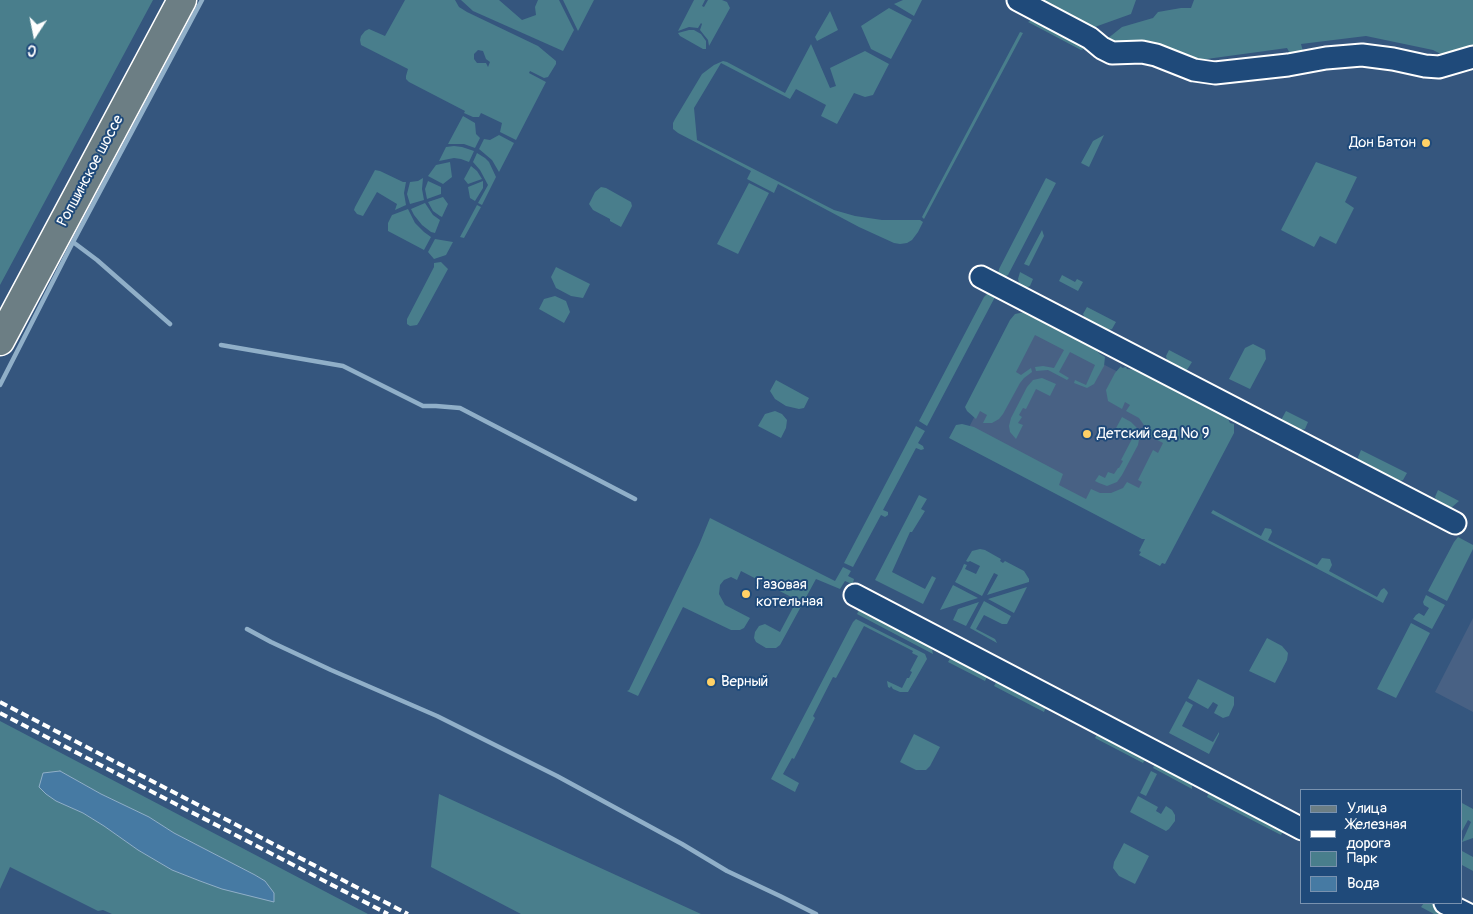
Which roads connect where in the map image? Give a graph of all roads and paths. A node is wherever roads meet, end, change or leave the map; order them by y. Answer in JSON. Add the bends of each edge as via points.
{"nodes":[{"id":1,"x":182,"y":0,"type":"edge"},
{"id":2,"x":1018,"y":0,"type":"edge"},
{"id":3,"x":1473,"y":57,"type":"edge"},
{"id":4,"x":981,"y":277,"type":"dead end"},
{"id":5,"x":0,"y":341,"type":"edge"},
{"id":6,"x":1455,"y":523,"type":"dead end"},
{"id":7,"x":855,"y":595,"type":"dead end"},
{"id":8,"x":1300,"y":828,"type":"edge"},
{"id":9,"x":1447,"y":904,"type":"edge"},
{"id":10,"x":1467,"y":914,"type":"edge"}],
"edges":[{"from":1,"to":5,"type":"main road","name":"Ропшинское шоссе"},
{"from":2,"to":3,"type":"street","via":[[1090,38],[1112,54],[1142,52],[1194,70],[1215,73],[1288,66],[1326,58],[1362,56],[1439,67]]},
{"from":4,"to":6,"type":"street"},
{"from":7,"to":8,"type":"street"},
{"from":9,"to":10,"type":"street"}]}
